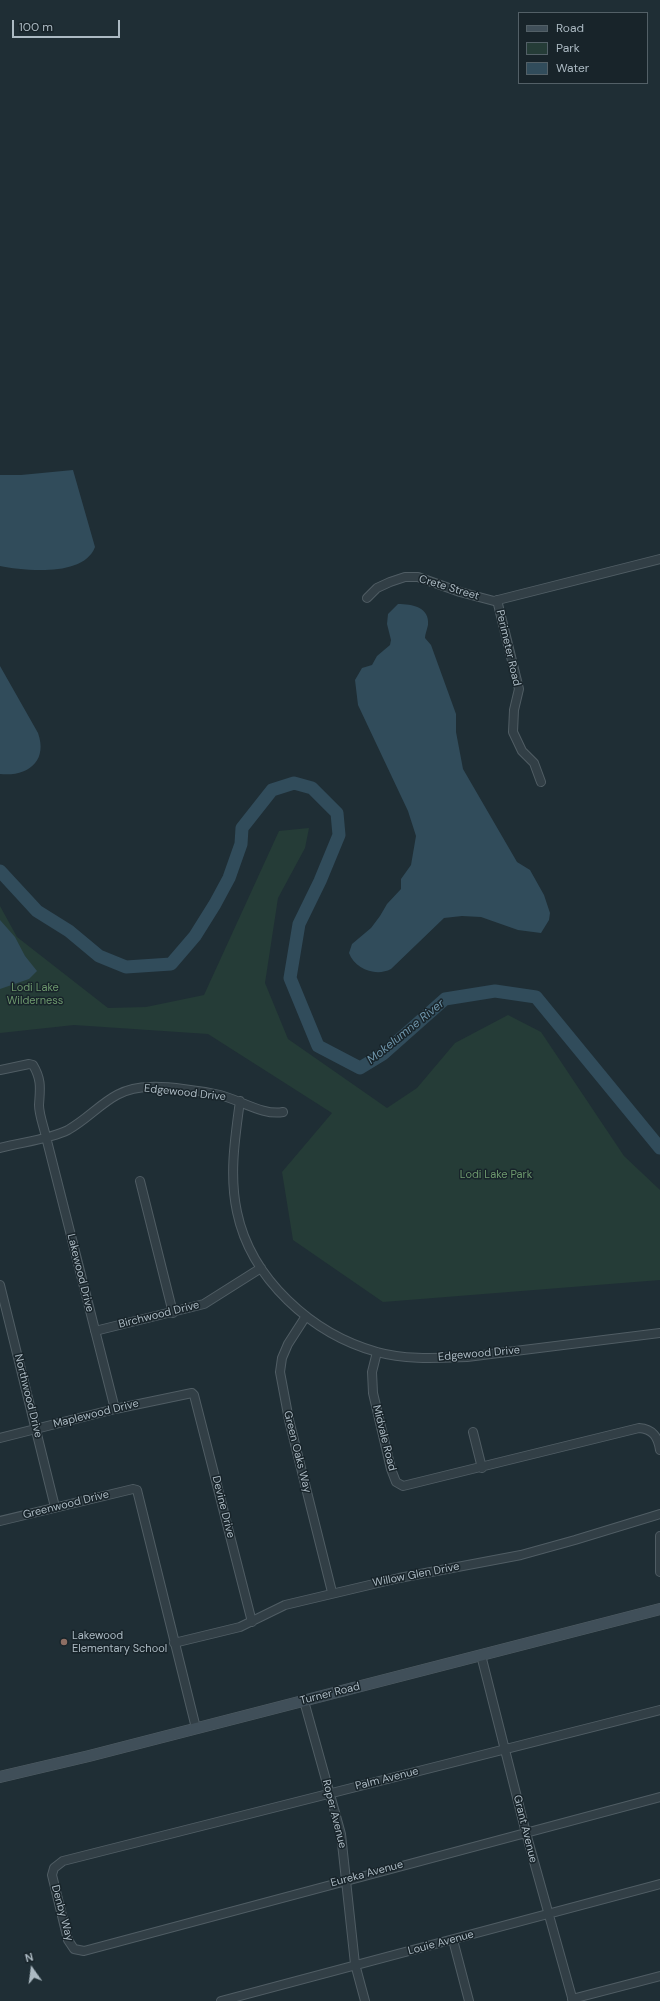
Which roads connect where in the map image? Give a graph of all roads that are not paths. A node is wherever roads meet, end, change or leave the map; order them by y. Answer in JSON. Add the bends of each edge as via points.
{"nodes":[{"id":1,"x":660,"y":560,"type":"edge"},
{"id":2,"x":367,"y":598,"type":"dead end"},
{"id":3,"x":497,"y":600,"type":"junction"},
{"id":4,"x":541,"y":782,"type":"dead end"},
{"id":5,"x":0,"y":1070,"type":"edge"},
{"id":6,"x":240,"y":1101,"type":"junction"},
{"id":7,"x":283,"y":1112,"type":"dead end"},
{"id":8,"x":46,"y":1137,"type":"junction"},
{"id":9,"x":0,"y":1148,"type":"edge"},
{"id":10,"x":140,"y":1181,"type":"dead end"},
{"id":11,"x":261,"y":1268,"type":"junction"},
{"id":12,"x":0,"y":1285,"type":"edge"},
{"id":13,"x":173,"y":1313,"type":"junction"},
{"id":14,"x":306,"y":1316,"type":"junction"},
{"id":15,"x":95,"y":1331,"type":"junction"},
{"id":16,"x":660,"y":1333,"type":"edge"},
{"id":17,"x":376,"y":1352,"type":"junction"},
{"id":18,"x":192,"y":1393,"type":"joint"},
{"id":19,"x":115,"y":1409,"type":"junction"},
{"id":20,"x":36,"y":1429,"type":"junction"},
{"id":21,"x":474,"y":1432,"type":"dead end"},
{"id":22,"x":0,"y":1438,"type":"edge"},
{"id":23,"x":660,"y":1450,"type":"edge"},
{"id":24,"x":482,"y":1468,"type":"junction"},
{"id":25,"x":55,"y":1507,"type":"junction"},
{"id":26,"x":660,"y":1514,"type":"edge"},
{"id":27,"x":0,"y":1521,"type":"edge"},
{"id":28,"x":660,"y":1536,"type":"edge"},
{"id":29,"x":660,"y":1572,"type":"edge"},
{"id":30,"x":332,"y":1592,"type":"junction"},
{"id":31,"x":660,"y":1609,"type":"edge"},
{"id":32,"x":252,"y":1622,"type":"junction"},
{"id":33,"x":174,"y":1643,"type":"junction"},
{"id":34,"x":480,"y":1655,"type":"junction"},
{"id":35,"x":304,"y":1701,"type":"junction"},
{"id":36,"x":660,"y":1710,"type":"edge"},
{"id":37,"x":196,"y":1728,"type":"junction"},
{"id":38,"x":506,"y":1749,"type":"junction"},
{"id":39,"x":0,"y":1777,"type":"edge"},
{"id":40,"x":329,"y":1794,"type":"junction"},
{"id":41,"x":660,"y":1796,"type":"edge"},
{"id":42,"x":526,"y":1833,"type":"junction"},
{"id":43,"x":113,"y":1848,"type":"joint"},
{"id":44,"x":345,"y":1880,"type":"junction"},
{"id":45,"x":660,"y":1884,"type":"edge"},
{"id":46,"x":548,"y":1914,"type":"junction"},
{"id":47,"x":453,"y":1940,"type":"junction"},
{"id":48,"x":74,"y":1949,"type":"joint"},
{"id":49,"x":355,"y":1964,"type":"junction"},
{"id":50,"x":660,"y":1976,"type":"edge"},
{"id":51,"x":572,"y":2000,"type":"edge"},
{"id":52,"x":221,"y":2001,"type":"edge"},
{"id":53,"x":365,"y":2001,"type":"edge"},
{"id":54,"x":469,"y":2001,"type":"edge"}],
"edges":[{"from":1,"to":3,"type":"street","name":"Crete Street"},
{"from":2,"to":3,"type":"street","name":"Crete Street","via":[[377,588],[390,582],[405,577],[418,577],[460,592]]},
{"from":3,"to":4,"type":"street","name":"Perimeter Road","via":[[519,689],[514,710],[513,732],[522,751],[534,763]]},
{"from":5,"to":8,"type":"street","name":"Lakewood Drive","via":[[33,1065],[41,1091],[39,1106]]},
{"from":6,"to":7,"type":"street","name":"Edgewood Drive","via":[[267,1113]]},
{"from":6,"to":8,"type":"street","name":"Edgewood Drive","via":[[218,1094],[138,1088],[111,1097],[66,1130]]},
{"from":6,"to":11,"type":"street","name":"Edgewood Drive","via":[[234,1145],[233,1185],[244,1236]]},
{"from":8,"to":9,"type":"street","name":"Edgewood Drive"},
{"from":8,"to":15,"type":"street","name":"Lakewood Drive"},
{"from":10,"to":13,"type":"street"},
{"from":11,"to":13,"type":"street","name":"Birchwood Drive","via":[[204,1304]]},
{"from":11,"to":14,"type":"street","name":"Edgewood Drive","via":[[284,1296]]},
{"from":12,"to":20,"type":"street","name":"Northwood Drive"},
{"from":13,"to":15,"type":"street","name":"Birchwood Drive"},
{"from":14,"to":17,"type":"street","name":"Edgewood Drive","via":[[324,1330]]},
{"from":14,"to":30,"type":"street","name":"Green Oaks Way","via":[[288,1344],[280,1372],[289,1420]]},
{"from":15,"to":19,"type":"street","name":"Lakewood Drive"},
{"from":16,"to":17,"type":"street","name":"Edgewood Drive","via":[[467,1357],[416,1358]]},
{"from":17,"to":24,"type":"street","name":"Midvale Road","via":[[371,1384],[396,1482],[407,1486]]},
{"from":18,"to":19,"type":"street","name":"Maplewood Drive"},
{"from":18,"to":32,"type":"street","name":"Devine Drive"},
{"from":19,"to":20,"type":"street","name":"Maplewood Drive"},
{"from":20,"to":22,"type":"street","name":"Maplewood Drive"},
{"from":20,"to":25,"type":"street","name":"Northwood Drive"},
{"from":21,"to":24,"type":"street"},
{"from":23,"to":24,"type":"street","name":"Midvale Road","via":[[655,1435],[639,1428]]},
{"from":25,"to":27,"type":"street","name":"Greenwood Drive"},
{"from":25,"to":33,"type":"street","name":"Greenwood Drive","via":[[137,1490]]},
{"from":26,"to":30,"type":"street","name":"Willow Glen Drive","via":[[508,1558]]},
{"from":28,"to":29,"type":"street"},
{"from":30,"to":32,"type":"street","name":"Willow Glen Drive","via":[[285,1605]]},
{"from":31,"to":34,"type":"main road","name":"Turner Road"},
{"from":32,"to":33,"type":"street","name":"Willow Glen Drive"},
{"from":33,"to":37,"type":"street"},
{"from":34,"to":35,"type":"main road","name":"Turner Road"},
{"from":34,"to":38,"type":"street","name":"Grant Avenue"},
{"from":35,"to":37,"type":"main road","name":"Turner Road"},
{"from":35,"to":40,"type":"street","name":"Roper Avenue"},
{"from":36,"to":38,"type":"street","name":"Palm Avenue"},
{"from":37,"to":39,"type":"main road","name":"Turner Road"},
{"from":38,"to":40,"type":"street","name":"Palm Avenue"},
{"from":38,"to":42,"type":"street","name":"Grant Avenue"},
{"from":40,"to":43,"type":"street","name":"Palm Avenue"},
{"from":40,"to":44,"type":"street","name":"Roper Avenue","via":[[341,1834]]},
{"from":41,"to":42,"type":"street","name":"Eureka Avenue"},
{"from":42,"to":44,"type":"street","name":"Eureka Avenue"},
{"from":42,"to":46,"type":"street","name":"Grant Avenue"},
{"from":43,"to":48,"type":"street","name":"Denby Way","via":[[63,1861],[54,1868],[52,1875],[68,1940]]},
{"from":44,"to":48,"type":"street","name":"Eureka Avenue","via":[[84,1951]]},
{"from":44,"to":49,"type":"street","name":"Roper Avenue"},
{"from":45,"to":46,"type":"street","name":"Louie Avenue"},
{"from":46,"to":47,"type":"street","name":"Louie Avenue"},
{"from":46,"to":51,"type":"street","name":"Grant Avenue"},
{"from":47,"to":49,"type":"street","name":"Louie Avenue"},
{"from":47,"to":54,"type":"street"},
{"from":49,"to":52,"type":"street","name":"Louie Avenue"},
{"from":49,"to":53,"type":"street","name":"Roper Avenue"},
{"from":50,"to":51,"type":"street"}]}
